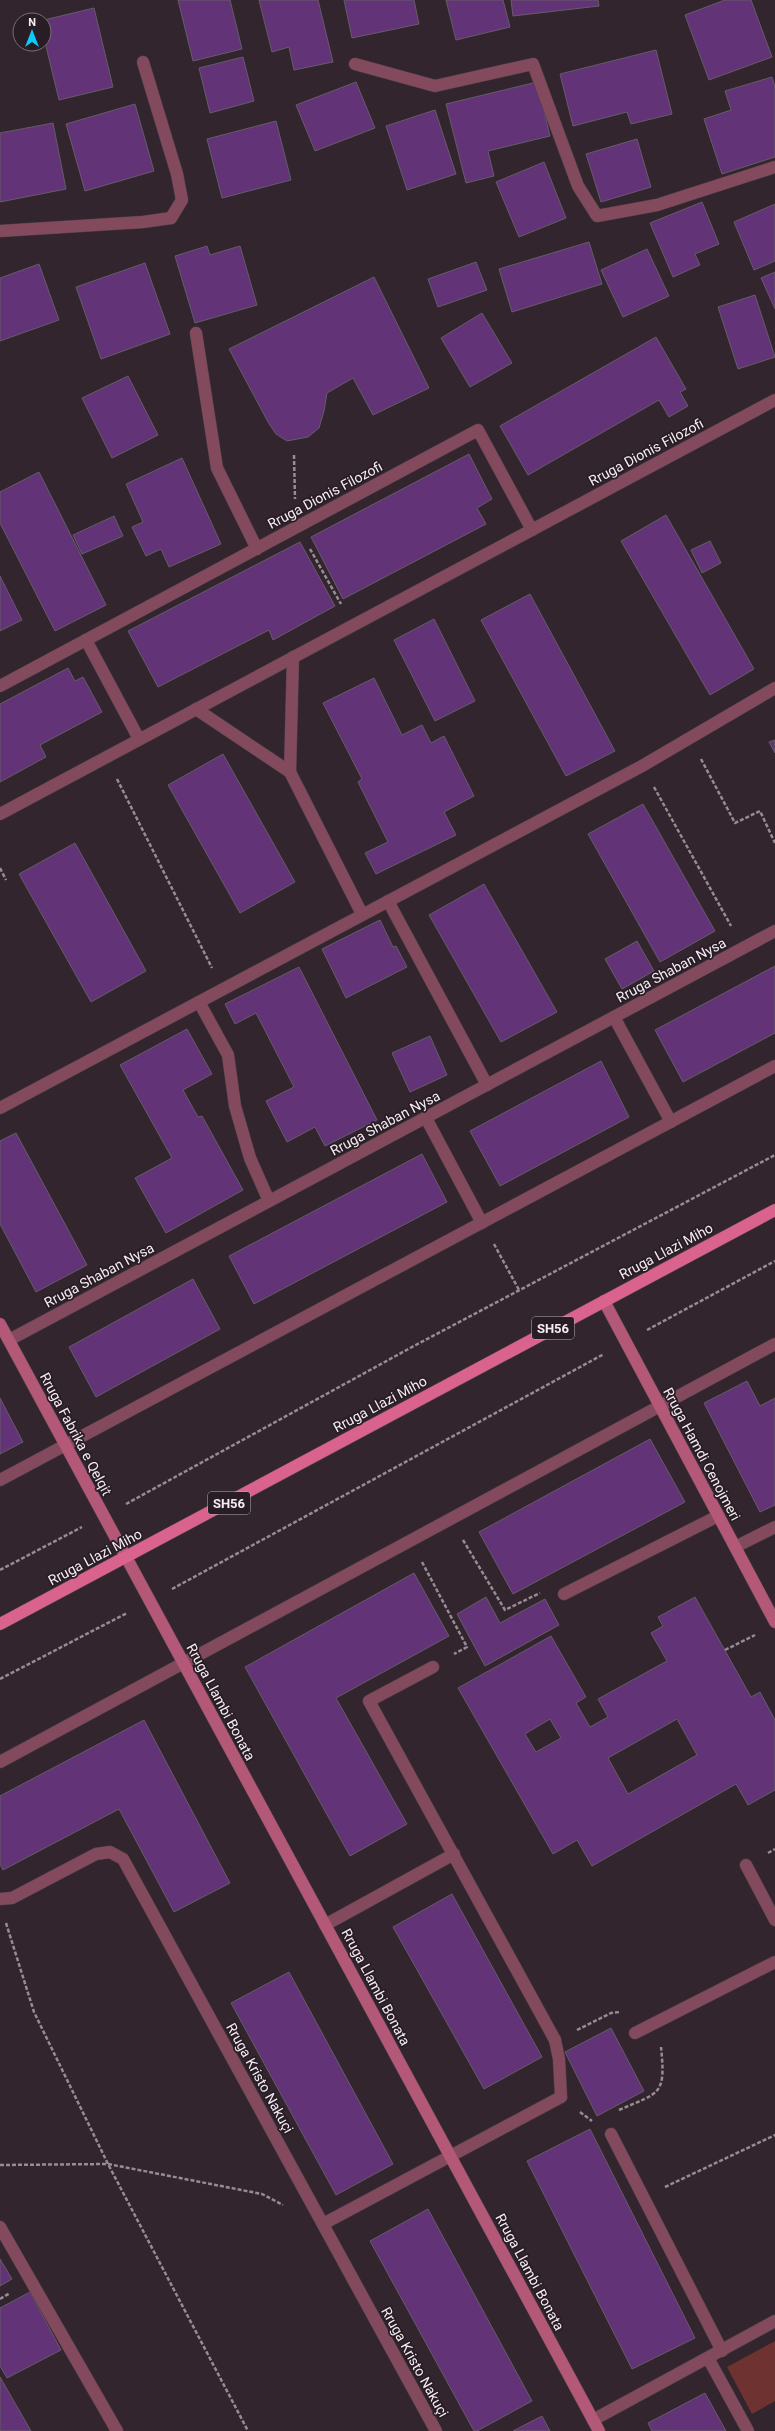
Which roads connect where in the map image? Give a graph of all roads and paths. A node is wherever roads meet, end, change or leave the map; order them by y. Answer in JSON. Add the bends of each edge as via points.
{"nodes":[{"id":1,"x":143,"y":62,"type":"dead end"},
{"id":2,"x":355,"y":64,"type":"dead end"},
{"id":3,"x":775,"y":167,"type":"edge"},
{"id":4,"x":0,"y":231,"type":"edge"},
{"id":5,"x":196,"y":333,"type":"dead end"},
{"id":6,"x":775,"y":400,"type":"edge"},
{"id":7,"x":294,"y":455,"type":"dead end"},
{"id":8,"x":293,"y":489,"type":"dead end"},
{"id":9,"x":298,"y":526,"type":"junction"},
{"id":10,"x":532,"y":530,"type":"junction"},
{"id":11,"x":257,"y":549,"type":"junction"},
{"id":12,"x":352,"y":626,"type":"junction"},
{"id":13,"x":86,"y":640,"type":"junction"},
{"id":14,"x":293,"y":657,"type":"junction"},
{"id":15,"x":0,"y":686,"type":"edge"},
{"id":16,"x":775,"y":688,"type":"edge"},
{"id":17,"x":196,"y":709,"type":"junction"},
{"id":18,"x":690,"y":738,"type":"junction"},
{"id":19,"x":139,"y":739,"type":"junction"},
{"id":20,"x":106,"y":758,"type":"junction"},
{"id":21,"x":642,"y":766,"type":"junction"},
{"id":22,"x":290,"y":772,"type":"junction"},
{"id":23,"x":0,"y":814,"type":"edge"},
{"id":24,"x":775,"y":843,"type":"edge"},
{"id":25,"x":0,"y":868,"type":"edge"},
{"id":26,"x":6,"y":880,"type":"dead end"},
{"id":27,"x":388,"y":901,"type":"junction"},
{"id":28,"x":362,"y":914,"type":"junction"},
{"id":29,"x":775,"y":931,"type":"edge"},
{"id":30,"x":744,"y":948,"type":"junction"},
{"id":31,"x":223,"y":989,"type":"junction"},
{"id":32,"x":199,"y":1002,"type":"junction"},
{"id":33,"x":614,"y":1017,"type":"junction"},
{"id":34,"x":775,"y":1066,"type":"edge"},
{"id":35,"x":487,"y":1085,"type":"junction"},
{"id":36,"x":0,"y":1108,"type":"edge"},
{"id":37,"x":426,"y":1118,"type":"junction"},
{"id":38,"x":671,"y":1122,"type":"junction"},
{"id":39,"x":775,"y":1155,"type":"edge"},
{"id":40,"x":269,"y":1201,"type":"junction"},
{"id":41,"x":775,"y":1210,"type":"edge"},
{"id":42,"x":482,"y":1223,"type":"junction"},
{"id":43,"x":775,"y":1261,"type":"edge"},
{"id":44,"x":520,"y":1290,"type":"junction"},
{"id":45,"x":604,"y":1301,"type":"junction"},
{"id":46,"x":1,"y":1327,"type":"edge"},
{"id":47,"x":9,"y":1340,"type":"junction"},
{"id":48,"x":625,"y":1342,"type":"junction"},
{"id":49,"x":775,"y":1344,"type":"edge"},
{"id":50,"x":660,"y":1406,"type":"junction"},
{"id":51,"x":66,"y":1445,"type":"junction"},
{"id":52,"x":0,"y":1480,"type":"edge"},
{"id":53,"x":104,"y":1516,"type":"junction"},
{"id":54,"x":718,"y":1516,"type":"junction"},
{"id":55,"x":450,"y":1519,"type":"junction"},
{"id":56,"x":775,"y":1527,"type":"edge"},
{"id":57,"x":410,"y":1540,"type":"junction"},
{"id":58,"x":735,"y":1547,"type":"junction"},
{"id":59,"x":126,"y":1557,"type":"junction"},
{"id":60,"x":0,"y":1570,"type":"edge"},
{"id":61,"x":564,"y":1594,"type":"joint"},
{"id":62,"x":150,"y":1602,"type":"junction"},
{"id":63,"x":775,"y":1622,"type":"edge"},
{"id":64,"x":0,"y":1624,"type":"edge"},
{"id":65,"x":744,"y":1640,"type":"dead end"},
{"id":66,"x":725,"y":1650,"type":"dead end"},
{"id":67,"x":183,"y":1663,"type":"junction"},
{"id":68,"x":433,"y":1667,"type":"joint"},
{"id":69,"x":0,"y":1679,"type":"edge"},
{"id":70,"x":0,"y":1762,"type":"edge"},
{"id":71,"x":454,"y":1854,"type":"junction"},
{"id":72,"x":746,"y":1865,"type":"dead end"},
{"id":73,"x":0,"y":1899,"type":"edge"},
{"id":74,"x":4,"y":1918,"type":"dead end"},
{"id":75,"x":775,"y":1920,"type":"edge"},
{"id":76,"x":325,"y":1925,"type":"junction"},
{"id":77,"x":775,"y":1962,"type":"edge"},
{"id":78,"x":612,"y":2013,"type":"dead end"},
{"id":79,"x":659,"y":2021,"type":"junction"},
{"id":80,"x":591,"y":2023,"type":"dead end"},
{"id":81,"x":635,"y":2033,"type":"dead end"},
{"id":82,"x":561,"y":2097,"type":"junction"},
{"id":83,"x":614,"y":2113,"type":"dead end"},
{"id":84,"x":600,"y":2119,"type":"dead end"},
{"id":85,"x":611,"y":2134,"type":"dead end"},
{"id":86,"x":775,"y":2135,"type":"edge"},
{"id":87,"x":450,"y":2155,"type":"junction"},
{"id":88,"x":0,"y":2164,"type":"edge"},
{"id":89,"x":108,"y":2164,"type":"junction"},
{"id":90,"x":643,"y":2197,"type":"junction"},
{"id":91,"x":323,"y":2224,"type":"junction"},
{"id":92,"x":0,"y":2227,"type":"edge"},
{"id":93,"x":775,"y":2322,"type":"edge"},
{"id":94,"x":722,"y":2351,"type":"junction"},
{"id":95,"x":708,"y":2358,"type":"junction"},
{"id":96,"x":593,"y":2420,"type":"junction"},
{"id":97,"x":117,"y":2431,"type":"edge"},
{"id":98,"x":248,"y":2431,"type":"edge"},
{"id":99,"x":436,"y":2431,"type":"edge"},
{"id":100,"x":599,"y":2431,"type":"edge"},
{"id":101,"x":748,"y":2431,"type":"edge"}],
"edges":[{"from":1,"to":4,"type":"street","via":[[177,174],[182,200],[171,218]]},
{"from":2,"to":3,"type":"street","via":[[434,86],[533,64],[578,186],[597,216],[657,205]]},
{"from":5,"to":11,"type":"street","via":[[217,468]]},
{"from":6,"to":10,"type":"street","name":"Rruga Dionis Filozofi"},
{"from":7,"to":8,"type":"path"},
{"from":9,"to":10,"type":"street","name":"Rruga Dionis Filozofi","via":[[478,430]]},
{"from":9,"to":11,"type":"street","name":"Rruga Dionis Filozofi"},
{"from":9,"to":12,"type":"path"},
{"from":10,"to":12,"type":"street","name":"Rruga Dionis Filozofi"},
{"from":11,"to":13,"type":"street","name":"Rruga Dionis Filozofi"},
{"from":12,"to":14,"type":"street","name":"Rruga Dionis Filozofi"},
{"from":13,"to":15,"type":"street","name":"Rruga Dionis Filozofi"},
{"from":13,"to":19,"type":"street"},
{"from":14,"to":17,"type":"street","name":"Rruga Dionis Filozofi"},
{"from":14,"to":22,"type":"street"},
{"from":16,"to":18,"type":"street"},
{"from":17,"to":19,"type":"street","name":"Rruga Dionis Filozofi"},
{"from":17,"to":22,"type":"street"},
{"from":18,"to":21,"type":"street"},
{"from":18,"to":24,"type":"path","via":[[735,823],[760,811]]},
{"from":19,"to":20,"type":"street","name":"Rruga Dionis Filozofi"},
{"from":20,"to":23,"type":"street","name":"Rruga Dionis Filozofi"},
{"from":20,"to":31,"type":"path"},
{"from":21,"to":27,"type":"street"},
{"from":21,"to":30,"type":"path"},
{"from":22,"to":28,"type":"street"},
{"from":25,"to":26,"type":"path"},
{"from":27,"to":28,"type":"street"},
{"from":27,"to":35,"type":"street"},
{"from":28,"to":31,"type":"street"},
{"from":29,"to":30,"type":"street","name":"Rruga Shaban Nysa"},
{"from":30,"to":33,"type":"street","name":"Rruga Shaban Nysa"},
{"from":31,"to":32,"type":"street"},
{"from":32,"to":36,"type":"street"},
{"from":32,"to":40,"type":"street","via":[[228,1055],[234,1106],[250,1158]]},
{"from":33,"to":35,"type":"street","name":"Rruga Shaban Nysa"},
{"from":33,"to":38,"type":"street"},
{"from":34,"to":38,"type":"street"},
{"from":35,"to":37,"type":"street","name":"Rruga Shaban Nysa"},
{"from":37,"to":40,"type":"street","name":"Rruga Shaban Nysa"},
{"from":37,"to":42,"type":"street"},
{"from":38,"to":42,"type":"street"},
{"from":39,"to":44,"type":"path"},
{"from":40,"to":47,"type":"street","name":"Rruga Shaban Nysa"},
{"from":41,"to":45,"type":"main road","name":"Rruga Llazi Miho","number":"SH56"},
{"from":42,"to":44,"type":"path"},
{"from":42,"to":51,"type":"street"},
{"from":43,"to":48,"type":"path"},
{"from":44,"to":53,"type":"path"},
{"from":45,"to":48,"type":"street","name":"Rruga Hamdi Cenojmeri"},
{"from":45,"to":59,"type":"main road","name":"Rruga Llazi Miho","number":"SH56"},
{"from":46,"to":47,"type":"street","name":"Rruga Fabrika e Qelqit"},
{"from":47,"to":51,"type":"street","name":"Rruga Fabrika e Qelqit"},
{"from":48,"to":50,"type":"street","name":"Rruga Hamdi Cenojmeri"},
{"from":48,"to":62,"type":"path"},
{"from":49,"to":50,"type":"street"},
{"from":50,"to":54,"type":"street","name":"Rruga Hamdi Cenojmeri"},
{"from":50,"to":55,"type":"street"},
{"from":51,"to":52,"type":"street"},
{"from":51,"to":53,"type":"street","name":"Rruga Fabrika e Qelqit"},
{"from":53,"to":59,"type":"street","name":"Rruga Fabrika e Qelqit"},
{"from":53,"to":60,"type":"path"},
{"from":54,"to":58,"type":"street","name":"Rruga Hamdi Cenojmeri"},
{"from":54,"to":61,"type":"street"},
{"from":55,"to":57,"type":"street"},
{"from":55,"to":61,"type":"path","via":[[505,1610],[543,1591]]},
{"from":56,"to":58,"type":"street"},
{"from":57,"to":67,"type":"street"},
{"from":57,"to":68,"type":"path","via":[[467,1647]]},
{"from":58,"to":63,"type":"street","name":"Rruga Hamdi Cenojmeri"},
{"from":59,"to":62,"type":"street","name":"Rruga Llambi Bonata"},
{"from":59,"to":64,"type":"main road","name":"Rruga Llazi Miho","number":"SH56"},
{"from":62,"to":67,"type":"street","name":"Rruga Llambi Bonata"},
{"from":62,"to":69,"type":"path"},
{"from":65,"to":66,"type":"path"},
{"from":67,"to":70,"type":"street"},
{"from":67,"to":76,"type":"street","name":"Rruga Llambi Bonata"},
{"from":68,"to":71,"type":"street","via":[[370,1701]]},
{"from":71,"to":76,"type":"street"},
{"from":71,"to":82,"type":"street","via":[[555,2040]]},
{"from":72,"to":75,"type":"street"},
{"from":73,"to":91,"type":"street","name":"Rruga Kristo Nakuçi","via":[[12,1898],[96,1854],[110,1852],[123,1859]]},
{"from":74,"to":89,"type":"path","via":[[34,2012]]},
{"from":76,"to":87,"type":"street","name":"Rruga Llambi Bonata"},
{"from":77,"to":79,"type":"street"},
{"from":78,"to":80,"type":"path"},
{"from":79,"to":81,"type":"street"},
{"from":79,"to":83,"type":"path","via":[[664,2077],[656,2094]]},
{"from":82,"to":84,"type":"path","via":[[593,2122]]},
{"from":82,"to":87,"type":"street"},
{"from":85,"to":90,"type":"street"},
{"from":86,"to":90,"type":"path"},
{"from":87,"to":91,"type":"street"},
{"from":87,"to":96,"type":"street","name":"Rruga Llambi Bonata"},
{"from":88,"to":89,"type":"path"},
{"from":89,"to":91,"type":"path","via":[[262,2194]]},
{"from":89,"to":98,"type":"path"},
{"from":90,"to":94,"type":"street"},
{"from":91,"to":99,"type":"street","name":"Rruga Kristo Nakuçi"},
{"from":92,"to":97,"type":"street"},
{"from":93,"to":94,"type":"street"},
{"from":94,"to":95,"type":"street"},
{"from":95,"to":96,"type":"street"},
{"from":95,"to":101,"type":"street"},
{"from":96,"to":100,"type":"street","name":"Rruga Llambi Bonata"}]}
